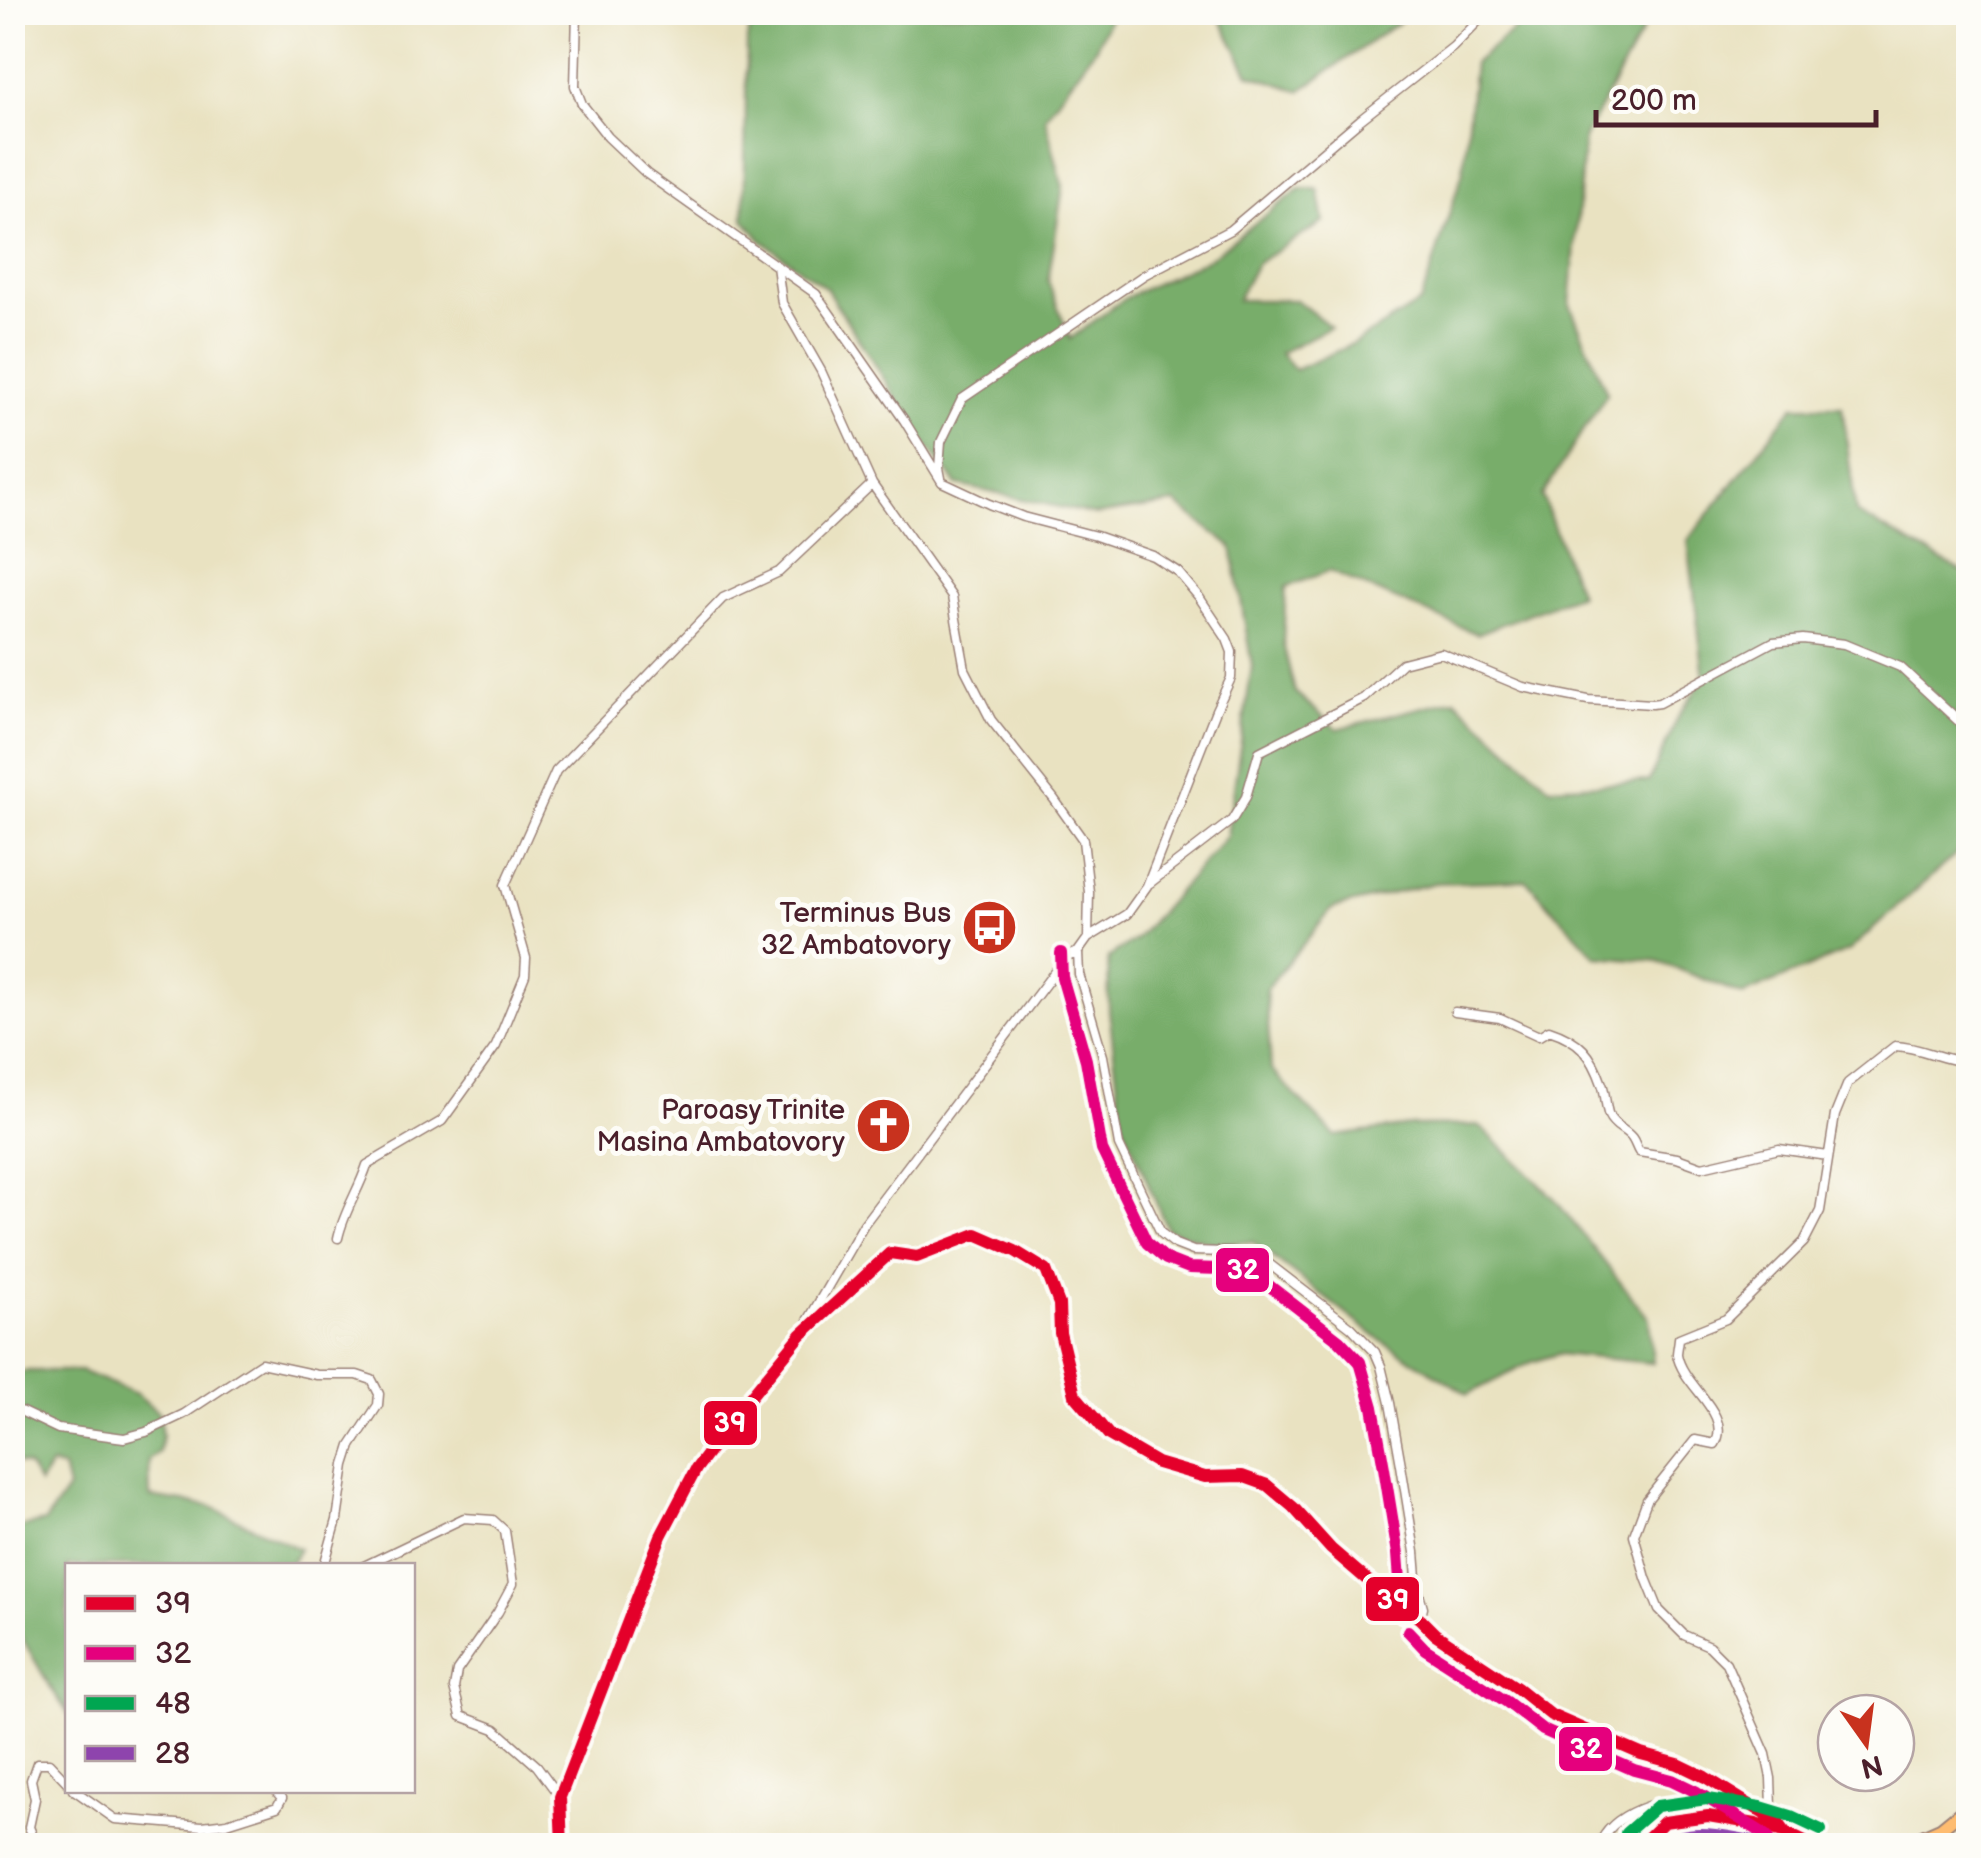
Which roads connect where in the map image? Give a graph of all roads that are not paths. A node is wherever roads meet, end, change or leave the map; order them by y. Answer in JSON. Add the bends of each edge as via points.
{"nodes":[{"id":1,"x":577,"y":12,"type":"edge"},
{"id":2,"x":1487,"y":12,"type":"edge"},
{"id":3,"x":776,"y":266,"type":"junction"},
{"id":4,"x":942,"y":482,"type":"junction"},
{"id":5,"x":872,"y":484,"type":"junction"},
{"id":6,"x":1968,"y":730,"type":"edge"},
{"id":7,"x":1146,"y":886,"type":"junction"},
{"id":8,"x":1088,"y":938,"type":"junction"},
{"id":9,"x":1078,"y":952,"type":"junction"},
{"id":10,"x":1455,"y":1012,"type":"dead end"},
{"id":11,"x":1968,"y":1062,"type":"edge"},
{"id":12,"x":1828,"y":1156,"type":"junction"},
{"id":13,"x":338,"y":1238,"type":"dead end"},
{"id":14,"x":801,"y":1335,"type":"junction"},
{"id":15,"x":12,"y":1407,"type":"edge"},
{"id":16,"x":325,"y":1563,"type":"edge"},
{"id":17,"x":370,"y":1563,"type":"edge"},
{"id":18,"x":1420,"y":1619,"type":"junction"},
{"id":19,"x":65,"y":1780,"type":"edge"},
{"id":20,"x":78,"y":1793,"type":"edge"},
{"id":21,"x":278,"y":1793,"type":"edge"},
{"id":22,"x":560,"y":1797,"type":"junction"},
{"id":23,"x":1968,"y":1806,"type":"edge"},
{"id":24,"x":1968,"y":1816,"type":"edge"},
{"id":25,"x":1758,"y":1818,"type":"junction"},
{"id":26,"x":1650,"y":1834,"type":"junction"},
{"id":27,"x":1806,"y":1844,"type":"edge"},
{"id":28,"x":37,"y":1846,"type":"edge"},
{"id":29,"x":562,"y":1846,"type":"edge"},
{"id":30,"x":1600,"y":1846,"type":"edge"},
{"id":31,"x":1623,"y":1846,"type":"edge"},
{"id":32,"x":1638,"y":1846,"type":"edge"},
{"id":33,"x":1900,"y":1846,"type":"edge"},
{"id":34,"x":1959,"y":1846,"type":"edge"}],
"edges":[{"from":1,"to":3,"type":"street","via":[[574,86],[608,138]]},
{"from":2,"to":4,"type":"street","via":[[1230,230],[1144,274],[962,399],[941,442]]},
{"from":3,"to":4,"type":"street","via":[[816,294]]},
{"from":3,"to":5,"type":"street","via":[[782,303]]},
{"from":4,"to":7,"type":"street","via":[[1023,517],[1153,556],[1178,572],[1227,639],[1231,678]]},
{"from":5,"to":8,"type":"street","via":[[952,597],[966,668],[991,720],[1083,840]]},
{"from":5,"to":13,"type":"street","via":[[779,572],[723,598],[556,771],[505,885],[526,958],[496,1046],[442,1121],[367,1165]]},
{"from":6,"to":7,"type":"street","via":[[1900,667],[1844,644],[1773,642],[1652,704],[1523,686],[1440,653],[1402,663],[1364,698],[1259,752],[1232,820]]},
{"from":7,"to":8,"type":"street","via":[[1127,914]]},
{"from":8,"to":9,"type":"street"},
{"from":9,"to":14,"type":"street","via":[[1065,958],[864,1224]]},
{"from":9,"to":18,"type":"street","via":[[1119,1145],[1160,1233],[1193,1251],[1254,1253],[1375,1352],[1402,1464]]},
{"from":10,"to":12,"type":"street","via":[[1500,1018],[1539,1036],[1550,1030],[1570,1037],[1594,1066],[1609,1116],[1638,1152],[1702,1167],[1779,1149]]},
{"from":11,"to":12,"type":"street","via":[[1895,1046],[1848,1083]]},
{"from":12,"to":25,"type":"street","via":[[1820,1210],[1804,1242],[1726,1320],[1679,1338],[1676,1353],[1718,1419],[1720,1434],[1714,1444],[1694,1440],[1647,1500],[1634,1535],[1659,1610],[1726,1664],[1749,1714],[1771,1778],[1772,1808]]},
{"from":14,"to":18,"type":"street","via":[[890,1253],[917,1257],[976,1234],[1015,1251],[1046,1270],[1075,1395],[1100,1426],[1156,1463],[1266,1485],[1331,1549]]},
{"from":14,"to":22,"type":"street","via":[[696,1469],[618,1643]]},
{"from":15,"to":16,"type":"street","via":[[58,1429],[124,1438],[184,1414],[262,1363],[372,1380],[378,1405],[344,1465]]},
{"from":17,"to":22,"type":"street","via":[[464,1518],[493,1520],[505,1531],[513,1584],[454,1688],[461,1716],[495,1729]]},
{"from":18,"to":25,"type":"street","via":[[1552,1715],[1705,1777]]},
{"from":19,"to":28,"type":"street","via":[[49,1763],[37,1763],[29,1826]]},
{"from":20,"to":21,"type":"street","via":[[115,1819],[202,1826],[277,1807]]},
{"from":22,"to":29,"type":"street"},
{"from":23,"to":33,"type":"main road","via":[[1941,1828]]},
{"from":24,"to":34,"type":"street"},
{"from":25,"to":26,"type":"main road","via":[[1664,1822]]},
{"from":25,"to":27,"type":"main road"},
{"from":25,"to":30,"type":"street","via":[[1696,1798],[1657,1803],[1626,1816]]},
{"from":26,"to":31,"type":"street"},
{"from":26,"to":32,"type":"main road"}]}
